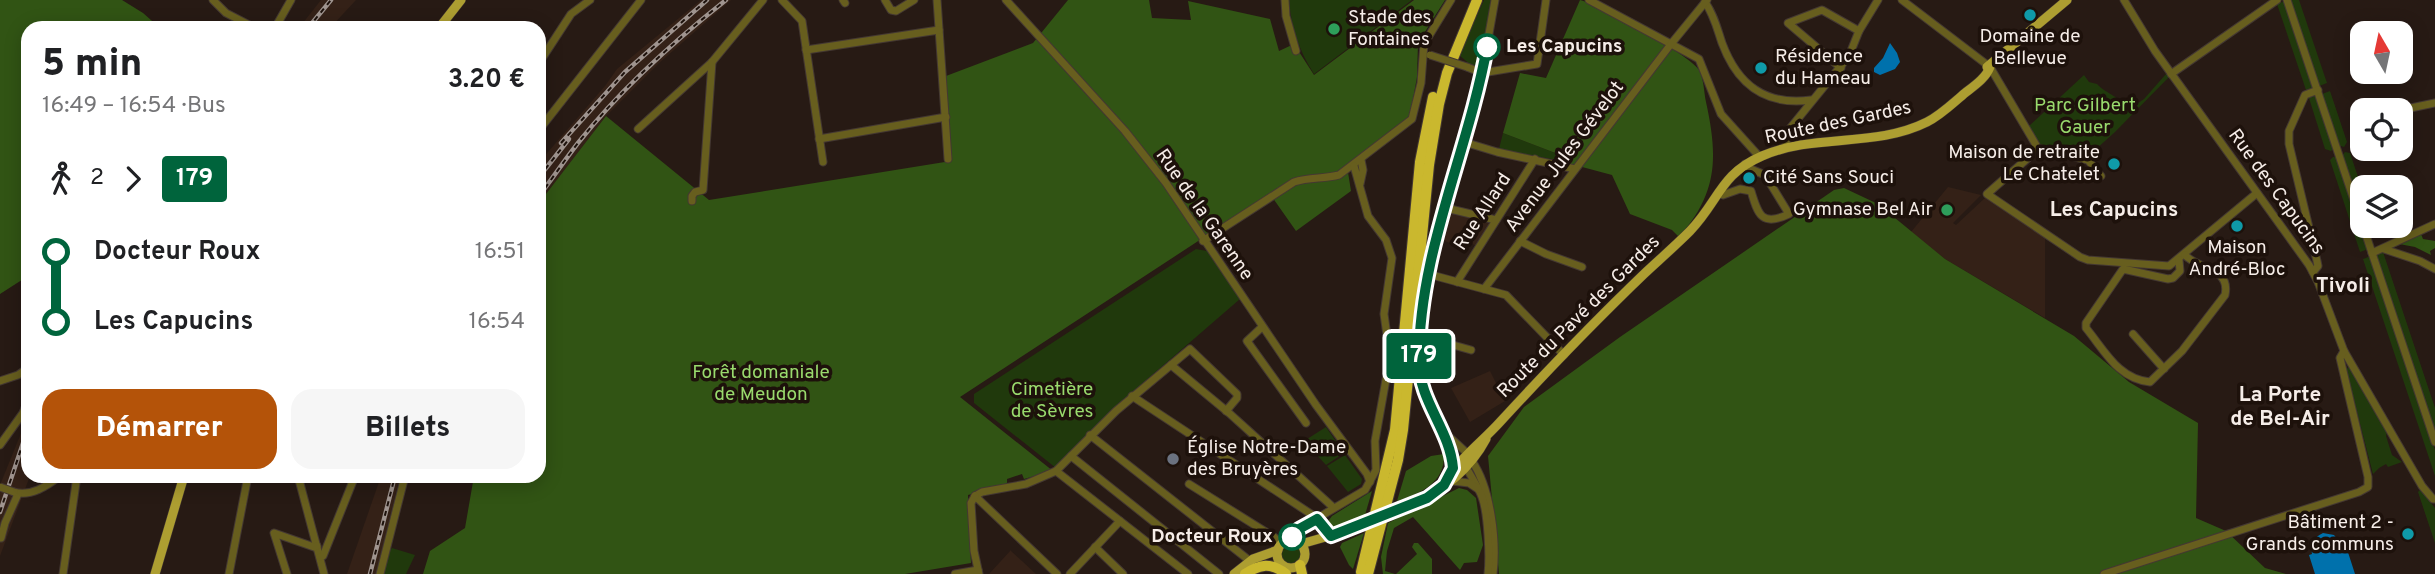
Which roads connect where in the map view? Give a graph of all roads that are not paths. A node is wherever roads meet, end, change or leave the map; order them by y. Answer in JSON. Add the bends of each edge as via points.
{"nodes":[{"id":1,"x":213,"y":0,"type":"edge"},
{"id":2,"x":290,"y":0,"type":"edge"},
{"id":3,"x":461,"y":0,"type":"edge"},
{"id":4,"x":590,"y":0,"type":"edge"},
{"id":5,"x":641,"y":0,"type":"edge"},
{"id":6,"x":763,"y":0,"type":"edge"},
{"id":7,"x":782,"y":0,"type":"edge"},
{"id":8,"x":885,"y":0,"type":"edge"},
{"id":9,"x":914,"y":0,"type":"edge"},
{"id":10,"x":937,"y":0,"type":"edge"},
{"id":11,"x":1006,"y":0,"type":"edge"},
{"id":12,"x":1284,"y":0,"type":"edge"},
{"id":13,"x":1451,"y":0,"type":"edge"},
{"id":14,"x":1470,"y":0,"type":"edge"},
{"id":15,"x":1477,"y":0,"type":"edge"},
{"id":16,"x":1495,"y":0,"type":"edge"},
{"id":17,"x":1546,"y":0,"type":"edge"},
{"id":18,"x":1589,"y":0,"type":"edge"},
{"id":19,"x":1878,"y":0,"type":"edge"},
{"id":20,"x":1902,"y":0,"type":"edge"},
{"id":21,"x":2067,"y":0,"type":"edge"},
{"id":22,"x":2124,"y":0,"type":"edge"},
{"id":23,"x":2277,"y":0,"type":"edge"},
{"id":24,"x":2287,"y":0,"type":"edge"},
{"id":25,"x":1706,"y":1,"type":"edge"},
{"id":26,"x":241,"y":21,"type":"edge"},
{"id":27,"x":279,"y":21,"type":"edge"},
{"id":28,"x":444,"y":21,"type":"edge"},
{"id":29,"x":939,"y":30,"type":"junction"},
{"id":30,"x":1859,"y":31,"type":"junction"},
{"id":31,"x":1671,"y":44,"type":"junction"},
{"id":32,"x":806,"y":50,"type":"junction"},
{"id":33,"x":1296,"y":51,"type":"dead end"},
{"id":34,"x":546,"y":52,"type":"edge"},
{"id":35,"x":1427,"y":54,"type":"junction"},
{"id":36,"x":712,"y":62,"type":"junction"},
{"id":37,"x":1840,"y":68,"type":"junction"},
{"id":38,"x":1993,"y":71,"type":"junction"},
{"id":39,"x":1482,"y":73,"type":"junction"},
{"id":40,"x":2171,"y":74,"type":"junction"},
{"id":41,"x":2318,"y":90,"type":"junction"},
{"id":42,"x":1811,"y":100,"type":"junction"},
{"id":43,"x":2435,"y":103,"type":"edge"},
{"id":44,"x":2413,"y":108,"type":"edge"},
{"id":45,"x":946,"y":117,"type":"junction"},
{"id":46,"x":546,"y":121,"type":"edge"},
{"id":47,"x":638,"y":129,"type":"dead end"},
{"id":48,"x":819,"y":139,"type":"junction"},
{"id":49,"x":1464,"y":142,"type":"junction"},
{"id":50,"x":1786,"y":143,"type":"junction"},
{"id":51,"x":2036,"y":148,"type":"junction"},
{"id":52,"x":1756,"y":157,"type":"junction"},
{"id":53,"x":948,"y":159,"type":"dead end"},
{"id":54,"x":1535,"y":159,"type":"junction"},
{"id":55,"x":1361,"y":160,"type":"junction"},
{"id":56,"x":823,"y":162,"type":"dead end"},
{"id":57,"x":1745,"y":164,"type":"junction"},
{"id":58,"x":1354,"y":166,"type":"junction"},
{"id":59,"x":1575,"y":169,"type":"junction"},
{"id":60,"x":2101,"y":176,"type":"dead end"},
{"id":61,"x":2350,"y":186,"type":"edge"},
{"id":62,"x":1360,"y":188,"type":"junction"},
{"id":63,"x":2257,"y":193,"type":"junction"},
{"id":64,"x":1723,"y":195,"type":"dead end"},
{"id":65,"x":692,"y":201,"type":"dead end"},
{"id":66,"x":1446,"y":208,"type":"junction"},
{"id":67,"x":1496,"y":220,"type":"junction"},
{"id":68,"x":1696,"y":223,"type":"junction"},
{"id":69,"x":2435,"y":224,"type":"edge"},
{"id":70,"x":2367,"y":238,"type":"edge"},
{"id":71,"x":1203,"y":241,"type":"junction"},
{"id":72,"x":1520,"y":241,"type":"junction"},
{"id":73,"x":2384,"y":248,"type":"junction"},
{"id":74,"x":2372,"y":253,"type":"junction"},
{"id":75,"x":2182,"y":257,"type":"junction"},
{"id":76,"x":1582,"y":267,"type":"dead end"},
{"id":77,"x":2435,"y":269,"type":"edge"},
{"id":78,"x":2313,"y":272,"type":"junction"},
{"id":79,"x":1428,"y":274,"type":"junction"},
{"id":80,"x":1457,"y":282,"type":"junction"},
{"id":81,"x":1484,"y":289,"type":"junction"},
{"id":82,"x":1262,"y":327,"type":"junction"},
{"id":83,"x":2133,"y":334,"type":"dead end"},
{"id":84,"x":1421,"y":337,"type":"junction"},
{"id":85,"x":1471,"y":351,"type":"dead end"},
{"id":86,"x":2344,"y":351,"type":"junction"},
{"id":87,"x":1564,"y":355,"type":"junction"},
{"id":88,"x":1171,"y":365,"type":"junction"},
{"id":89,"x":2164,"y":369,"type":"junction"},
{"id":90,"x":21,"y":373,"type":"edge"},
{"id":91,"x":0,"y":381,"type":"edge"},
{"id":92,"x":1308,"y":393,"type":"junction"},
{"id":93,"x":1132,"y":396,"type":"junction"},
{"id":94,"x":1294,"y":404,"type":"junction"},
{"id":95,"x":1226,"y":411,"type":"junction"},
{"id":96,"x":21,"y":417,"type":"edge"},
{"id":97,"x":1306,"y":423,"type":"dead end"},
{"id":98,"x":1441,"y":429,"type":"junction"},
{"id":99,"x":1090,"y":435,"type":"junction"},
{"id":100,"x":2435,"y":442,"type":"edge"},
{"id":101,"x":1448,"y":444,"type":"junction"},
{"id":102,"x":0,"y":445,"type":"edge"},
{"id":103,"x":1071,"y":456,"type":"junction"},
{"id":104,"x":1467,"y":460,"type":"junction"},
{"id":105,"x":1453,"y":468,"type":"junction"},
{"id":106,"x":1370,"y":469,"type":"junction"},
{"id":107,"x":1056,"y":471,"type":"junction"},
{"id":108,"x":49,"y":483,"type":"edge"},
{"id":109,"x":76,"y":483,"type":"edge"},
{"id":110,"x":182,"y":483,"type":"edge"},
{"id":111,"x":247,"y":483,"type":"edge"},
{"id":112,"x":300,"y":483,"type":"edge"},
{"id":113,"x":352,"y":483,"type":"edge"},
{"id":114,"x":403,"y":483,"type":"edge"},
{"id":115,"x":1448,"y":483,"type":"junction"},
{"id":116,"x":1189,"y":484,"type":"dead end"},
{"id":117,"x":0,"y":487,"type":"edge"},
{"id":118,"x":1479,"y":489,"type":"junction"},
{"id":119,"x":16,"y":493,"type":"junction"},
{"id":120,"x":975,"y":496,"type":"junction"},
{"id":121,"x":2435,"y":499,"type":"edge"},
{"id":122,"x":1334,"y":508,"type":"junction"},
{"id":123,"x":1317,"y":519,"type":"junction"},
{"id":124,"x":1120,"y":521,"type":"junction"},
{"id":125,"x":1382,"y":523,"type":"junction"},
{"id":126,"x":1331,"y":536,"type":"junction"},
{"id":127,"x":1,"y":538,"type":"edge"},
{"id":128,"x":1289,"y":544,"type":"junction"},
{"id":129,"x":317,"y":546,"type":"junction"},
{"id":130,"x":1095,"y":547,"type":"junction"},
{"id":131,"x":320,"y":557,"type":"junction"},
{"id":132,"x":1250,"y":561,"type":"junction"},
{"id":133,"x":1294,"y":567,"type":"edge"},
{"id":134,"x":1364,"y":570,"type":"edge"},
{"id":135,"x":978,"y":572,"type":"edge"},
{"id":136,"x":63,"y":574,"type":"edge"},
{"id":137,"x":155,"y":574,"type":"edge"},
{"id":138,"x":229,"y":574,"type":"edge"},
{"id":139,"x":287,"y":574,"type":"edge"},
{"id":140,"x":324,"y":574,"type":"edge"},
{"id":141,"x":380,"y":574,"type":"edge"},
{"id":142,"x":955,"y":574,"type":"edge"},
{"id":143,"x":1057,"y":574,"type":"edge"},
{"id":144,"x":1070,"y":574,"type":"edge"},
{"id":145,"x":1123,"y":574,"type":"edge"},
{"id":146,"x":1188,"y":574,"type":"edge"},
{"id":147,"x":1219,"y":574,"type":"edge"},
{"id":148,"x":1234,"y":574,"type":"edge"},
{"id":149,"x":1245,"y":574,"type":"edge"},
{"id":150,"x":1354,"y":574,"type":"edge"},
{"id":151,"x":1378,"y":574,"type":"edge"},
{"id":152,"x":1488,"y":574,"type":"edge"},
{"id":153,"x":1493,"y":574,"type":"edge"},
{"id":154,"x":2104,"y":574,"type":"edge"}],
"edges":[{"from":1,"to":26,"type":"street"},
{"from":2,"to":27,"type":"street"},
{"from":3,"to":28,"type":"main road"},
{"from":4,"to":34,"type":"street","via":[[571,14]]},
{"from":5,"to":46,"type":"street"},
{"from":6,"to":36,"type":"street"},
{"from":7,"to":32,"type":"street","via":[[802,21]]},
{"from":8,"to":9,"type":"street","via":[[896,11]]},
{"from":10,"to":29,"type":"street"},
{"from":11,"to":71,"type":"street","name":"Rue de la Garenne","via":[[1125,131]]},
{"from":12,"to":33,"type":"street"},
{"from":13,"to":35,"type":"street","via":[[1424,44]]},
{"from":14,"to":134,"type":"highway","via":[[1433,99],[1420,162],[1399,400]]},
{"from":15,"to":125,"type":"highway","via":[[1439,104],[1403,430]]},
{"from":16,"to":39,"type":"street"},
{"from":17,"to":39,"type":"street","via":[[1537,64]]},
{"from":18,"to":31,"type":"street"},
{"from":19,"to":30,"type":"street"},
{"from":20,"to":38,"type":"street"},
{"from":21,"to":38,"type":"main road","name":"Route des Gardes"},
{"from":22,"to":40,"type":"street","name":"Rue des Capucins"},
{"from":23,"to":40,"type":"street"},
{"from":24,"to":41,"type":"street"},
{"from":25,"to":31,"type":"street","name":"Avenue Jules Gévelot"},
{"from":25,"to":42,"type":"street","via":[[1732,64],[1750,86],[1776,100]]},
{"from":29,"to":32,"type":"street"},
{"from":29,"to":45,"type":"street"},
{"from":30,"to":37,"type":"street"},
{"from":30,"to":37,"type":"street","via":[[1822,10],[1788,23]]},
{"from":31,"to":52,"type":"street","via":[[1699,59],[1721,114]]},
{"from":31,"to":59,"type":"street","name":"Avenue Jules Gévelot"},
{"from":32,"to":48,"type":"street"},
{"from":35,"to":39,"type":"street","bridge":true},
{"from":35,"to":55,"type":"street","via":[[1412,119]]},
{"from":36,"to":47,"type":"street"},
{"from":36,"to":65,"type":"street","via":[[703,190],[695,192]]},
{"from":37,"to":42,"type":"street"},
{"from":38,"to":50,"type":"main road","name":"Route des Gardes","via":[[1986,68],[1935,112],[1913,123],[1855,136]]},
{"from":38,"to":51,"type":"street"},
{"from":38,"to":52,"type":"main road","name":"Route des Gardes","via":[[1941,113],[1914,127],[1856,140],[1800,145]]},
{"from":39,"to":49,"type":"street"},
{"from":40,"to":63,"type":"street","name":"Rue des Capucins"},
{"from":41,"to":61,"type":"street"},
{"from":41,"to":78,"type":"street","via":[[2305,94],[2289,131],[2318,266]]},
{"from":42,"to":50,"type":"street","via":[[1787,132]]},
{"from":43,"to":44,"type":"street"},
{"from":45,"to":48,"type":"street"},
{"from":45,"to":53,"type":"street"},
{"from":48,"to":56,"type":"street"},
{"from":49,"to":54,"type":"street"},
{"from":49,"to":66,"type":"street"},
{"from":50,"to":52,"type":"main road","name":"Route des Gardes"},
{"from":51,"to":60,"type":"street","via":[[2088,160]]},
{"from":51,"to":75,"type":"street","via":[[1987,194],[2088,260],[2165,267]]},
{"from":52,"to":57,"type":"main road","name":"Route du Pavé des Gardes"},
{"from":52,"to":68,"type":"main road","name":"Route du Pavé des Gardes","via":[[1728,173]]},
{"from":54,"to":59,"type":"street"},
{"from":54,"to":67,"type":"street","name":"Rue Allard"},
{"from":55,"to":58,"type":"street"},
{"from":55,"to":62,"type":"street"},
{"from":57,"to":64,"type":"street","via":[[1765,175],[1789,214],[1765,219],[1758,214],[1751,191],[1740,189]]},
{"from":57,"to":68,"type":"main road","name":"Route du Pavé des Gardes"},
{"from":58,"to":62,"type":"street"},
{"from":58,"to":71,"type":"street","via":[[1339,175],[1294,182]]},
{"from":59,"to":72,"type":"street","name":"Avenue Jules Gévelot"},
{"from":62,"to":106,"type":"street","via":[[1368,216],[1386,240],[1392,258],[1384,314],[1390,357]]},
{"from":63,"to":75,"type":"street"},
{"from":63,"to":78,"type":"street","name":"Rue des Capucins"},
{"from":66,"to":67,"type":"street"},
{"from":66,"to":79,"type":"street"},
{"from":67,"to":80,"type":"street","name":"Rue Allard"},
{"from":68,"to":87,"type":"main road","name":"Route du Pavé des Gardes"},
{"from":69,"to":73,"type":"street"},
{"from":70,"to":74,"type":"street"},
{"from":71,"to":82,"type":"street","name":"Rue de la Garenne"},
{"from":72,"to":76,"type":"street"},
{"from":72,"to":81,"type":"street","name":"Avenue Jules Gévelot"},
{"from":73,"to":74,"type":"street"},
{"from":73,"to":77,"type":"street"},
{"from":74,"to":100,"type":"street"},
{"from":75,"to":89,"type":"street","via":[[2214,270],[2226,288]]},
{"from":75,"to":89,"type":"street","via":[[2174,278],[2123,270],[2086,323],[2124,375],[2150,382]]},
{"from":78,"to":86,"type":"street","name":"Rue des Capucins"},
{"from":79,"to":80,"type":"street"},
{"from":79,"to":84,"type":"street"},
{"from":80,"to":81,"type":"street"},
{"from":81,"to":87,"type":"street","via":[[1506,295]]},
{"from":82,"to":92,"type":"street","name":"Rue de la Garenne"},
{"from":82,"to":94,"type":"street","via":[[1247,341]]},
{"from":83,"to":89,"type":"street"},
{"from":84,"to":85,"type":"street"},
{"from":84,"to":98,"type":"street","via":[[1422,385]]},
{"from":86,"to":121,"type":"street","name":"Rue des Capucins","via":[[2422,486]]},
{"from":86,"to":154,"type":"street","via":[[2340,358],[2368,486]]},
{"from":87,"to":104,"type":"main road","name":"Route du Pavé des Gardes"},
{"from":88,"to":93,"type":"street"},
{"from":88,"to":95,"type":"street"},
{"from":88,"to":95,"type":"street","via":[[1193,351],[1237,394]]},
{"from":90,"to":91,"type":"street"},
{"from":92,"to":94,"type":"street"},
{"from":92,"to":106,"type":"street","name":"Rue de la Garenne","via":[[1357,463]]},
{"from":93,"to":99,"type":"street"},
{"from":93,"to":123,"type":"street"},
{"from":94,"to":97,"type":"street"},
{"from":95,"to":122,"type":"street"},
{"from":96,"to":102,"type":"street"},
{"from":98,"to":101,"type":"street"},
{"from":98,"to":104,"type":"street"},
{"from":99,"to":103,"type":"street"},
{"from":99,"to":132,"type":"street"},
{"from":101,"to":104,"type":"street"},
{"from":101,"to":105,"type":"street"},
{"from":103,"to":107,"type":"street"},
{"from":103,"to":147,"type":"street"},
{"from":104,"to":105,"type":"main road","name":"Route du Pavé des Gardes"},
{"from":104,"to":115,"type":"main road","name":"Route du Pavé des Gardes"},
{"from":104,"to":118,"type":"street"},
{"from":104,"to":153,"type":"street","via":[[1482,478],[1489,508]]},
{"from":105,"to":115,"type":"main road","name":"Route du Pavé des Gardes"},
{"from":106,"to":122,"type":"street","via":[[1365,491]]},
{"from":107,"to":120,"type":"street","via":[[1026,484]]},
{"from":107,"to":124,"type":"street"},
{"from":108,"to":119,"type":"street"},
{"from":109,"to":136,"type":"street"},
{"from":110,"to":137,"type":"main road"},
{"from":111,"to":138,"type":"street"},
{"from":112,"to":129,"type":"street"},
{"from":113,"to":131,"type":"street"},
{"from":114,"to":141,"type":"street"},
{"from":115,"to":118,"type":"street","via":[[1469,483]]},
{"from":115,"to":126,"type":"main road","name":"Route du Pavé des Gardes","bridge":true,"via":[[1427,498]]},
{"from":116,"to":128,"type":"street"},
{"from":117,"to":119,"type":"street","bridge":true},
{"from":118,"to":152,"type":"street","via":[[1490,559]]},
{"from":119,"to":127,"type":"street"},
{"from":120,"to":135,"type":"street","via":[[971,503]]},
{"from":120,"to":143,"type":"street"},
{"from":122,"to":123,"type":"street"},
{"from":123,"to":126,"type":"street"},
{"from":123,"to":128,"type":"street","via":[[1299,529]]},
{"from":124,"to":130,"type":"street"},
{"from":124,"to":146,"type":"street"},
{"from":125,"to":134,"type":"highway"},
{"from":125,"to":151,"type":"highway"},
{"from":126,"to":128,"type":"main road","name":"Route du Pavé des Gardes"},
{"from":126,"to":133,"type":"main road","name":"Route du Pavé des Gardes"},
{"from":128,"to":132,"type":"main road","name":"Route du Pavé des Gardes"},
{"from":128,"to":133,"type":"main road"},
{"from":128,"to":133,"type":"main road"},
{"from":129,"to":131,"type":"street"},
{"from":129,"to":139,"type":"street","via":[[274,533]]},
{"from":130,"to":144,"type":"street"},
{"from":130,"to":145,"type":"street"},
{"from":131,"to":140,"type":"street"},
{"from":132,"to":133,"type":"main road"},
{"from":132,"to":148,"type":"main road","name":"Route du Pavé des Gardes"},
{"from":133,"to":149,"type":"highway","via":[[1255,567]]},
{"from":134,"to":150,"type":"highway"},
{"from":135,"to":142,"type":"street"}]}
